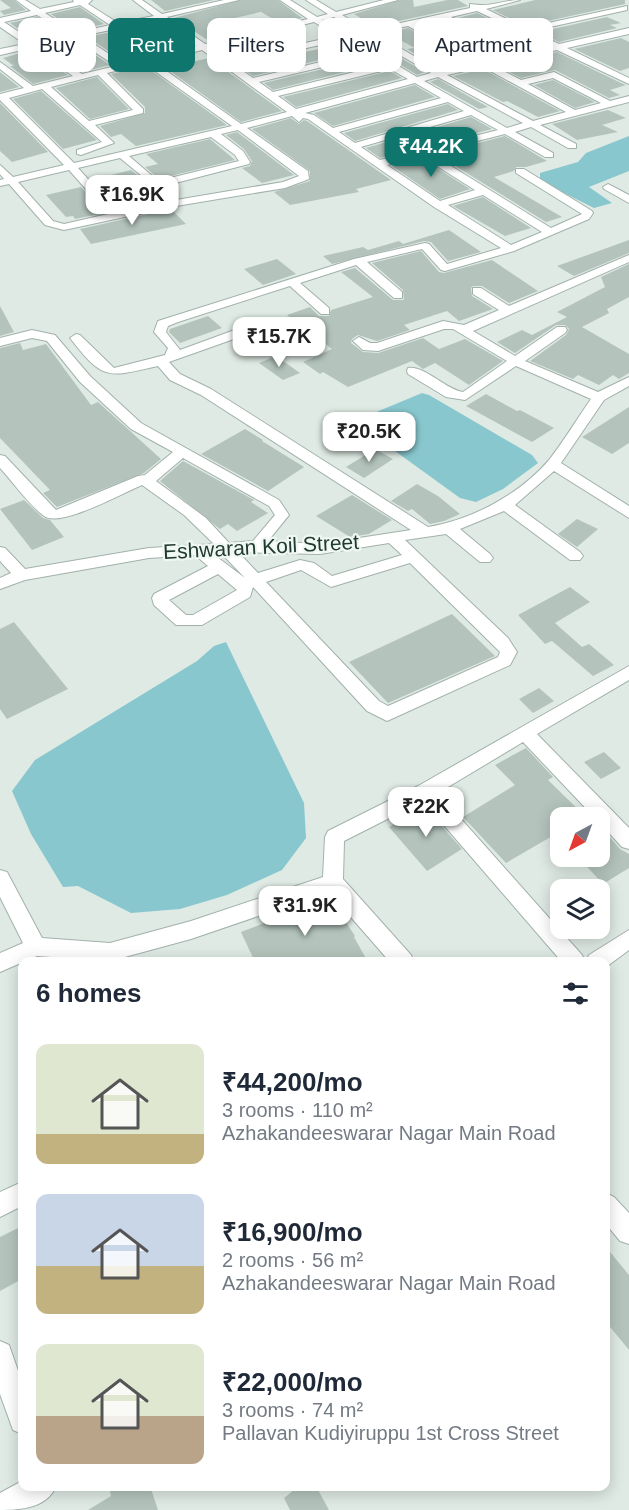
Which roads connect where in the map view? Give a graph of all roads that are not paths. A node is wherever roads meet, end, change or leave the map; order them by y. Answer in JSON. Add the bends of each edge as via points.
{"nodes":[{"id":1,"x":20,"y":0,"type":"edge"},
{"id":2,"x":92,"y":0,"type":"edge"},
{"id":3,"x":137,"y":0,"type":"edge"},
{"id":4,"x":190,"y":0,"type":"edge"},
{"id":5,"x":232,"y":0,"type":"edge"},
{"id":6,"x":284,"y":0,"type":"edge"},
{"id":7,"x":310,"y":0,"type":"edge"},
{"id":8,"x":394,"y":0,"type":"edge"},
{"id":9,"x":461,"y":0,"type":"edge"},
{"id":10,"x":516,"y":0,"type":"edge"},
{"id":11,"x":607,"y":0,"type":"edge"},
{"id":12,"x":79,"y":1,"type":"edge"},
{"id":13,"x":201,"y":7,"type":"junction"},
{"id":14,"x":573,"y":7,"type":"dead end"},
{"id":15,"x":476,"y":8,"type":"junction"},
{"id":16,"x":627,"y":9,"type":"edge"},
{"id":17,"x":38,"y":12,"type":"junction"},
{"id":18,"x":545,"y":13,"type":"dead end"},
{"id":19,"x":336,"y":14,"type":"junction"},
{"id":20,"x":442,"y":15,"type":"junction"},
{"id":21,"x":159,"y":16,"type":"junction"},
{"id":22,"x":591,"y":16,"type":"junction"},
{"id":23,"x":47,"y":18,"type":"edge"},
{"id":24,"x":149,"y":18,"type":"edge"},
{"id":25,"x":343,"y":18,"type":"edge"},
{"id":26,"x":447,"y":18,"type":"edge"},
{"id":27,"x":497,"y":18,"type":"edge"},
{"id":28,"x":108,"y":20,"type":"edge"},
{"id":29,"x":316,"y":20,"type":"junction"},
{"id":30,"x":0,"y":22,"type":"edge"},
{"id":31,"x":562,"y":22,"type":"junction"},
{"id":32,"x":409,"y":23,"type":"junction"},
{"id":33,"x":402,"y":24,"type":"edge"},
{"id":34,"x":553,"y":24,"type":"edge"},
{"id":35,"x":414,"y":26,"type":"edge"},
{"id":36,"x":628,"y":32,"type":"edge"},
{"id":37,"x":18,"y":35,"type":"edge"},
{"id":38,"x":555,"y":46,"type":"joint"},
{"id":39,"x":18,"y":48,"type":"edge"},
{"id":40,"x":206,"y":48,"type":"junction"},
{"id":41,"x":195,"y":51,"type":"edge"},
{"id":42,"x":0,"y":52,"type":"edge"},
{"id":43,"x":402,"y":52,"type":"edge"},
{"id":44,"x":0,"y":65,"type":"edge"},
{"id":45,"x":73,"y":72,"type":"edge"},
{"id":46,"x":110,"y":72,"type":"edge"},
{"id":47,"x":162,"y":72,"type":"edge"},
{"id":48,"x":239,"y":72,"type":"edge"},
{"id":49,"x":289,"y":72,"type":"edge"},
{"id":50,"x":301,"y":72,"type":"edge"},
{"id":51,"x":345,"y":72,"type":"edge"},
{"id":52,"x":367,"y":72,"type":"edge"},
{"id":53,"x":402,"y":72,"type":"edge"},
{"id":54,"x":447,"y":72,"type":"edge"},
{"id":55,"x":501,"y":72,"type":"edge"},
{"id":56,"x":102,"y":74,"type":"junction"},
{"id":57,"x":439,"y":74,"type":"junction"},
{"id":58,"x":351,"y":76,"type":"junction"},
{"id":59,"x":82,"y":78,"type":"junction"},
{"id":60,"x":416,"y":80,"type":"junction"},
{"id":61,"x":251,"y":81,"type":"junction"},
{"id":62,"x":629,"y":81,"type":"edge"},
{"id":63,"x":522,"y":82,"type":"junction"},
{"id":64,"x":318,"y":83,"type":"junction"},
{"id":65,"x":575,"y":86,"type":"junction"},
{"id":66,"x":45,"y":87,"type":"junction"},
{"id":67,"x":32,"y":90,"type":"junction"},
{"id":68,"x":555,"y":92,"type":"junction"},
{"id":69,"x":271,"y":95,"type":"junction"},
{"id":70,"x":2,"y":97,"type":"edge"},
{"id":71,"x":449,"y":99,"type":"junction"},
{"id":72,"x":629,"y":99,"type":"edge"},
{"id":73,"x":609,"y":104,"type":"junction"},
{"id":74,"x":410,"y":109,"type":"junction"},
{"id":75,"x":472,"y":112,"type":"junction"},
{"id":76,"x":295,"y":113,"type":"junction"},
{"id":77,"x":574,"y":113,"type":"junction"},
{"id":78,"x":372,"y":119,"type":"junction"},
{"id":79,"x":433,"y":123,"type":"junction"},
{"id":80,"x":530,"y":123,"type":"junction"},
{"id":81,"x":88,"y":124,"type":"junction"},
{"id":82,"x":240,"y":127,"type":"junction"},
{"id":83,"x":504,"y":130,"type":"junction"},
{"id":84,"x":332,"y":131,"type":"junction"},
{"id":85,"x":213,"y":133,"type":"junction"},
{"id":86,"x":396,"y":134,"type":"junction"},
{"id":87,"x":222,"y":141,"type":"junction"},
{"id":88,"x":355,"y":146,"type":"junction"},
{"id":89,"x":572,"y":146,"type":"dead end"},
{"id":90,"x":421,"y":152,"type":"junction"},
{"id":91,"x":122,"y":154,"type":"junction"},
{"id":92,"x":549,"y":155,"type":"dead end"},
{"id":93,"x":62,"y":157,"type":"junction"},
{"id":94,"x":128,"y":165,"type":"junction"},
{"id":95,"x":72,"y":167,"type":"junction"},
{"id":96,"x":0,"y":168,"type":"edge"},
{"id":97,"x":380,"y":170,"type":"junction"},
{"id":98,"x":520,"y":171,"type":"dead end"},
{"id":99,"x":5,"y":182,"type":"edge"},
{"id":100,"x":157,"y":184,"type":"junction"},
{"id":101,"x":629,"y":190,"type":"edge"},
{"id":102,"x":484,"y":191,"type":"junction"},
{"id":103,"x":629,"y":200,"type":"edge"},
{"id":104,"x":176,"y":203,"type":"junction"},
{"id":105,"x":438,"y":205,"type":"junction"},
{"id":106,"x":115,"y":216,"type":"junction"},
{"id":107,"x":550,"y":232,"type":"junction"},
{"id":108,"x":510,"y":249,"type":"junction"},
{"id":109,"x":629,"y":258,"type":"edge"},
{"id":110,"x":358,"y":261,"type":"junction"},
{"id":111,"x":445,"y":268,"type":"junction"},
{"id":112,"x":460,"y":279,"type":"dead end"},
{"id":113,"x":293,"y":283,"type":"junction"},
{"id":114,"x":477,"y":291,"type":"dead end"},
{"id":115,"x":398,"y":296,"type":"dead end"},
{"id":116,"x":507,"y":310,"type":"junction"},
{"id":117,"x":325,"y":311,"type":"dead end"},
{"id":118,"x":464,"y":330,"type":"junction"},
{"id":119,"x":561,"y":330,"type":"dead end"},
{"id":120,"x":244,"y":332,"type":"dead end"},
{"id":121,"x":76,"y":338,"type":"dead end"},
{"id":122,"x":359,"y":341,"type":"dead end"},
{"id":123,"x":0,"y":342,"type":"edge"},
{"id":124,"x":166,"y":359,"type":"junction"},
{"id":125,"x":517,"y":362,"type":"junction"},
{"id":126,"x":413,"y":370,"type":"dead end"},
{"id":127,"x":629,"y":381,"type":"edge"},
{"id":128,"x":599,"y":397,"type":"junction"},
{"id":129,"x":181,"y":453,"type":"junction"},
{"id":130,"x":0,"y":459,"type":"edge"},
{"id":131,"x":553,"y":464,"type":"junction"},
{"id":132,"x":147,"y":481,"type":"junction"},
{"id":133,"x":506,"y":505,"type":"junction"},
{"id":134,"x":627,"y":509,"type":"edge"},
{"id":135,"x":449,"y":528,"type":"junction"},
{"id":136,"x":427,"y":533,"type":"junction"},
{"id":137,"x":394,"y":539,"type":"junction"},
{"id":138,"x":258,"y":546,"type":"junction"},
{"id":139,"x":225,"y":548,"type":"junction"},
{"id":140,"x":198,"y":550,"type":"junction"},
{"id":141,"x":0,"y":552,"type":"edge"},
{"id":142,"x":575,"y":556,"type":"dead end"},
{"id":143,"x":412,"y":558,"type":"junction"},
{"id":144,"x":484,"y":558,"type":"dead end"},
{"id":145,"x":219,"y":567,"type":"junction"},
{"id":146,"x":22,"y":574,"type":"junction"},
{"id":147,"x":255,"y":580,"type":"junction"},
{"id":148,"x":0,"y":584,"type":"edge"},
{"id":149,"x":624,"y":682,"type":"edge"},
{"id":150,"x":525,"y":733,"type":"junction"},
{"id":151,"x":425,"y":791,"type":"junction"},
{"id":152,"x":629,"y":841,"type":"edge"},
{"id":153,"x":0,"y":878,"type":"edge"},
{"id":154,"x":333,"y":882,"type":"junction"},
{"id":155,"x":629,"y":939,"type":"edge"},
{"id":156,"x":36,"y":947,"type":"junction"},
{"id":157,"x":400,"y":957,"type":"edge"},
{"id":158,"x":571,"y":957,"type":"edge"},
{"id":159,"x":603,"y":957,"type":"edge"},
{"id":160,"x":0,"y":963,"type":"edge"},
{"id":161,"x":18,"y":1196,"type":"edge"},
{"id":162,"x":0,"y":1205,"type":"edge"},
{"id":163,"x":610,"y":1210,"type":"edge"},
{"id":164,"x":629,"y":1232,"type":"edge"},
{"id":165,"x":0,"y":1354,"type":"edge"},
{"id":166,"x":18,"y":1409,"type":"edge"},
{"id":167,"x":32,"y":1491,"type":"edge"},
{"id":168,"x":0,"y":1508,"type":"edge"}],
"edges":[{"from":1,"to":17,"type":"street"},
{"from":2,"to":12,"type":"street"},
{"from":3,"to":21,"type":"street"},
{"from":4,"to":13,"type":"street"},
{"from":5,"to":13,"type":"street"},
{"from":6,"to":29,"type":"street"},
{"from":7,"to":19,"type":"street"},
{"from":8,"to":19,"type":"street"},
{"from":9,"to":15,"type":"street"},
{"from":10,"to":15,"type":"street"},
{"from":11,"to":16,"type":"street"},
{"from":12,"to":17,"type":"street"},
{"from":12,"to":28,"type":"street"},
{"from":13,"to":21,"type":"street"},
{"from":14,"to":22,"type":"street"},
{"from":15,"to":20,"type":"street"},
{"from":15,"to":27,"type":"street"},
{"from":16,"to":22,"type":"street"},
{"from":17,"to":23,"type":"street"},
{"from":17,"to":30,"type":"street"},
{"from":18,"to":31,"type":"street"},
{"from":19,"to":25,"type":"street"},
{"from":19,"to":29,"type":"street"},
{"from":20,"to":26,"type":"street"},
{"from":20,"to":32,"type":"street"},
{"from":21,"to":24,"type":"street"},
{"from":21,"to":40,"type":"street"},
{"from":22,"to":31,"type":"street"},
{"from":29,"to":40,"type":"street"},
{"from":30,"to":37,"type":"street"},
{"from":31,"to":34,"type":"street"},
{"from":32,"to":33,"type":"street"},
{"from":32,"to":35,"type":"street"},
{"from":36,"to":38,"type":"street"},
{"from":38,"to":62,"type":"street"},
{"from":39,"to":42,"type":"street"},
{"from":40,"to":41,"type":"street"},
{"from":43,"to":57,"type":"street"},
{"from":44,"to":67,"type":"street"},
{"from":45,"to":59,"type":"street"},
{"from":46,"to":56,"type":"street"},
{"from":47,"to":82,"type":"street"},
{"from":48,"to":61,"type":"street"},
{"from":49,"to":61,"type":"street"},
{"from":50,"to":64,"type":"street"},
{"from":51,"to":58,"type":"street"},
{"from":52,"to":58,"type":"street"},
{"from":53,"to":60,"type":"street"},
{"from":54,"to":57,"type":"street"},
{"from":55,"to":63,"type":"street"},
{"from":56,"to":59,"type":"street"},
{"from":56,"to":81,"type":"street","via":[[145,112]]},
{"from":57,"to":60,"type":"street"},
{"from":57,"to":80,"type":"street"},
{"from":58,"to":64,"type":"street"},
{"from":59,"to":66,"type":"street"},
{"from":60,"to":71,"type":"street"},
{"from":60,"to":76,"type":"street"},
{"from":61,"to":69,"type":"street"},
{"from":63,"to":65,"type":"street","via":[[554,75]]},
{"from":63,"to":68,"type":"street"},
{"from":64,"to":69,"type":"street"},
{"from":65,"to":68,"type":"street"},
{"from":65,"to":73,"type":"street"},
{"from":66,"to":67,"type":"street"},
{"from":66,"to":81,"type":"street"},
{"from":67,"to":70,"type":"street"},
{"from":68,"to":77,"type":"street"},
{"from":69,"to":76,"type":"street"},
{"from":70,"to":93,"type":"street"},
{"from":71,"to":74,"type":"street"},
{"from":71,"to":75,"type":"street"},
{"from":72,"to":73,"type":"street"},
{"from":73,"to":77,"type":"street"},
{"from":74,"to":78,"type":"street"},
{"from":74,"to":79,"type":"street"},
{"from":75,"to":79,"type":"street"},
{"from":75,"to":83,"type":"street"},
{"from":76,"to":82,"type":"street"},
{"from":76,"to":84,"type":"street","via":[[311,117]]},
{"from":76,"to":97,"type":"street","via":[[298,119]]},
{"from":77,"to":80,"type":"street"},
{"from":78,"to":84,"type":"street"},
{"from":78,"to":86,"type":"street"},
{"from":79,"to":86,"type":"street"},
{"from":80,"to":83,"type":"street"},
{"from":80,"to":89,"type":"street"},
{"from":81,"to":93,"type":"street","via":[[109,143]]},
{"from":82,"to":85,"type":"street"},
{"from":82,"to":104,"type":"street","via":[[305,177],[285,185]]},
{"from":83,"to":90,"type":"street"},
{"from":83,"to":92,"type":"street"},
{"from":84,"to":88,"type":"street"},
{"from":85,"to":87,"type":"street"},
{"from":85,"to":91,"type":"street"},
{"from":86,"to":88,"type":"street"},
{"from":87,"to":94,"type":"street"},
{"from":87,"to":100,"type":"street","via":[[245,162]]},
{"from":88,"to":97,"type":"street"},
{"from":90,"to":97,"type":"street"},
{"from":90,"to":102,"type":"street"},
{"from":91,"to":94,"type":"street"},
{"from":91,"to":95,"type":"street"},
{"from":93,"to":95,"type":"street"},
{"from":94,"to":100,"type":"street"},
{"from":95,"to":99,"type":"street"},
{"from":95,"to":106,"type":"street"},
{"from":96,"to":99,"type":"street"},
{"from":97,"to":105,"type":"street"},
{"from":98,"to":107,"type":"street","via":[[588,213]]},
{"from":99,"to":106,"type":"street","via":[[25,190],[49,223],[57,226]]},
{"from":100,"to":104,"type":"street"},
{"from":101,"to":103,"type":"street","via":[[613,190]]},
{"from":102,"to":105,"type":"street"},
{"from":102,"to":107,"type":"street"},
{"from":104,"to":106,"type":"street"},
{"from":105,"to":108,"type":"street"},
{"from":107,"to":108,"type":"street"},
{"from":108,"to":111,"type":"street"},
{"from":109,"to":116,"type":"street"},
{"from":110,"to":111,"type":"street","via":[[425,246]]},
{"from":110,"to":113,"type":"street"},
{"from":110,"to":115,"type":"street"},
{"from":111,"to":112,"type":"street"},
{"from":113,"to":117,"type":"street"},
{"from":113,"to":124,"type":"street","via":[[162,324],[160,332],[174,348]]},
{"from":114,"to":116,"type":"street"},
{"from":116,"to":118,"type":"street"},
{"from":118,"to":122,"type":"street","via":[[443,326],[372,348]]},
{"from":118,"to":125,"type":"street"},
{"from":119,"to":125,"type":"street"},
{"from":120,"to":124,"type":"street"},
{"from":121,"to":124,"type":"street","via":[[107,370],[114,372]]},
{"from":123,"to":129,"type":"street","via":[[32,334],[51,338],[85,380],[136,426]]},
{"from":124,"to":136,"type":"street","via":[[175,377],[206,392]]},
{"from":125,"to":126,"type":"street","via":[[465,396],[451,394]]},
{"from":125,"to":128,"type":"street"},
{"from":127,"to":128,"type":"street"},
{"from":128,"to":131,"type":"street","name":"Eshwaran Koil Street"},
{"from":129,"to":132,"type":"street"},
{"from":129,"to":138,"type":"street","via":[[274,503],[282,515]]},
{"from":130,"to":132,"type":"street","via":[[54,515],[143,479]]},
{"from":131,"to":133,"type":"street","name":"Eshwaran Koil Street"},
{"from":131,"to":134,"type":"street"},
{"from":132,"to":139,"type":"street","via":[[183,507]]},
{"from":133,"to":135,"type":"street","name":"Eshwaran Koil Street"},
{"from":133,"to":142,"type":"street"},
{"from":135,"to":136,"type":"street","name":"Eshwaran Koil Street"},
{"from":135,"to":144,"type":"street"},
{"from":136,"to":137,"type":"street","name":"Eshwaran Koil Street"},
{"from":137,"to":138,"type":"street","name":"Eshwaran Koil Street","via":[[320,549]]},
{"from":137,"to":143,"type":"street"},
{"from":138,"to":139,"type":"street","name":"Eshwaran Koil Street"},
{"from":139,"to":140,"type":"street","name":"Eshwaran Koil Street"},
{"from":139,"to":147,"type":"street"},
{"from":140,"to":145,"type":"street"},
{"from":140,"to":146,"type":"street","name":"Eshwaran Koil Street","via":[[149,553]]},
{"from":141,"to":146,"type":"street"},
{"from":143,"to":147,"type":"street","via":[[331,582],[306,565]]},
{"from":143,"to":147,"type":"street","via":[[502,642],[508,657],[387,714],[373,706]]},
{"from":145,"to":145,"type":"street","via":[[245,587],[244,593],[191,623],[182,621],[160,601]]},
{"from":146,"to":148,"type":"street","name":"Eshwaran Koil Street"},
{"from":149,"to":150,"type":"street"},
{"from":150,"to":151,"type":"street"},
{"from":150,"to":152,"type":"street"},
{"from":151,"to":154,"type":"street","via":[[335,837]]},
{"from":151,"to":158,"type":"street"},
{"from":153,"to":156,"type":"street"},
{"from":154,"to":156,"type":"street","via":[[191,930],[110,952]]},
{"from":154,"to":157,"type":"street"},
{"from":155,"to":159,"type":"street"},
{"from":156,"to":160,"type":"street"},
{"from":161,"to":162,"type":"street"},
{"from":163,"to":164,"type":"street"},
{"from":165,"to":166,"type":"street"},
{"from":167,"to":168,"type":"street"}]}
